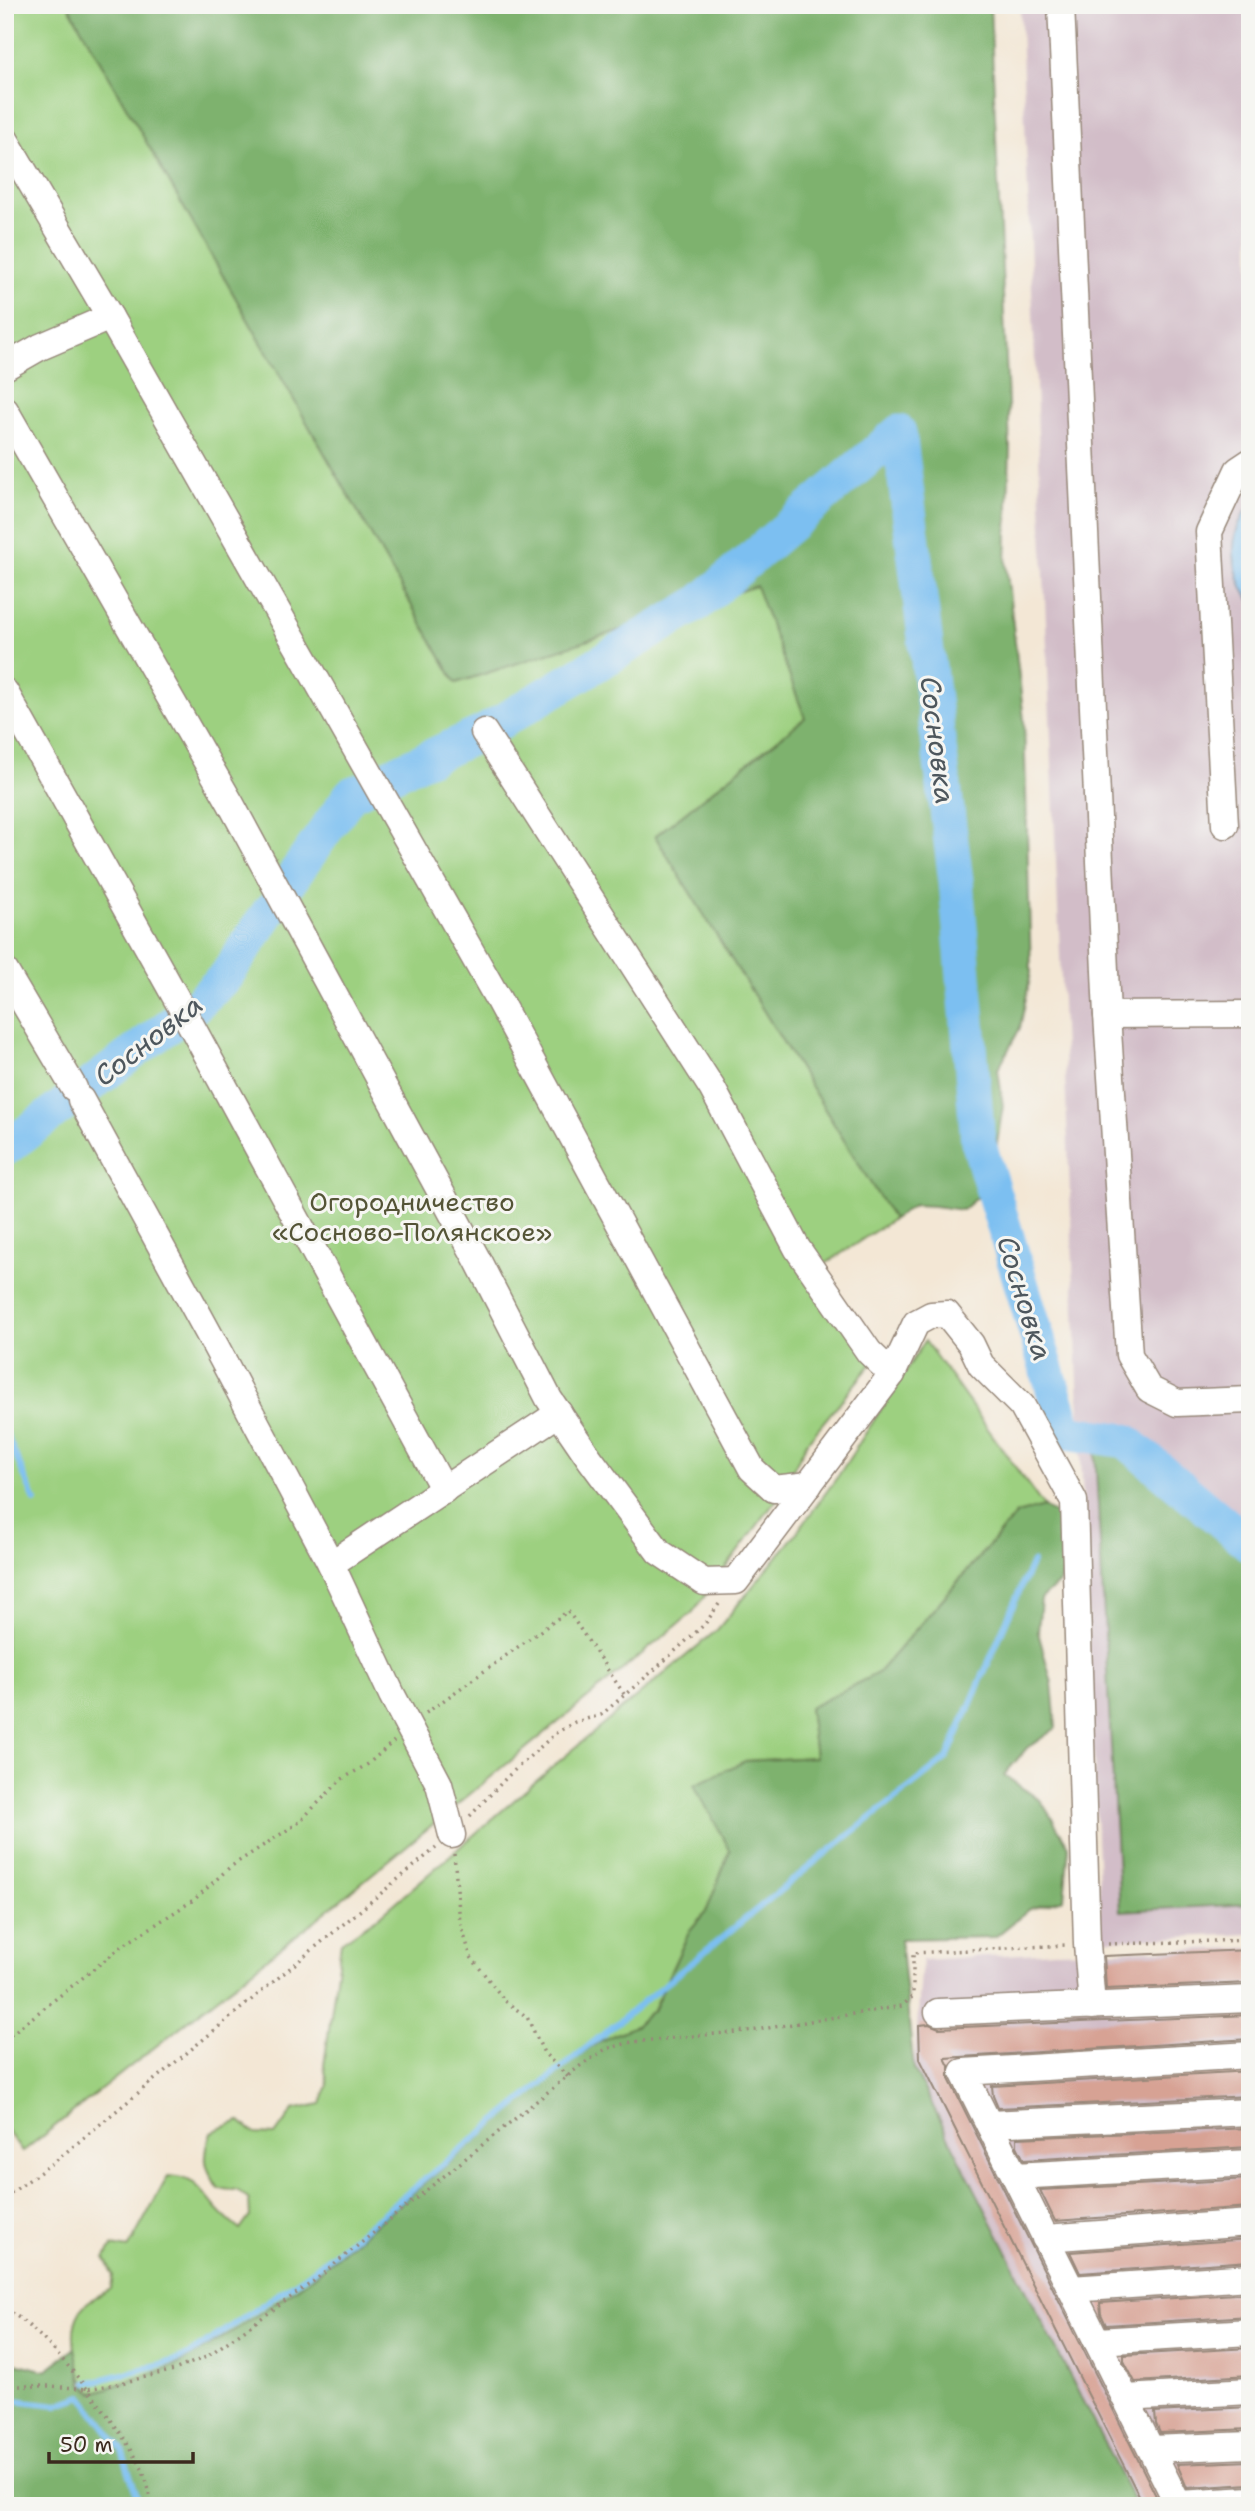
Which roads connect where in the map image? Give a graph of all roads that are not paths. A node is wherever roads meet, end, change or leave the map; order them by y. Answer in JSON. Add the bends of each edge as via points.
{"nodes":[{"id":1,"x":1061,"y":5,"type":"edge"},
{"id":2,"x":5,"y":139,"type":"edge"},
{"id":3,"x":110,"y":317,"type":"junction"},
{"id":4,"x":5,"y":367,"type":"edge"},
{"id":5,"x":5,"y":410,"type":"edge"},
{"id":6,"x":1250,"y":462,"type":"edge"},
{"id":7,"x":5,"y":692,"type":"edge"},
{"id":8,"x":484,"y":732,"type":"dead end"},
{"id":9,"x":1225,"y":825,"type":"dead end"},
{"id":10,"x":5,"y":971,"type":"edge"},
{"id":11,"x":1250,"y":1014,"type":"edge"},
{"id":12,"x":1107,"y":1015,"type":"junction"},
{"id":13,"x":892,"y":1374,"type":"junction"},
{"id":14,"x":1250,"y":1400,"type":"edge"},
{"id":15,"x":559,"y":1413,"type":"junction"},
{"id":16,"x":809,"y":1485,"type":"junction"},
{"id":17,"x":444,"y":1490,"type":"junction"},
{"id":18,"x":331,"y":1564,"type":"junction"},
{"id":19,"x":452,"y":1835,"type":"road end"},
{"id":20,"x":1250,"y":1999,"type":"edge"},
{"id":21,"x":1092,"y":2006,"type":"junction"},
{"id":22,"x":938,"y":2012,"type":"dead end"},
{"id":23,"x":1250,"y":2055,"type":"edge"},
{"id":24,"x":1250,"y":2112,"type":"edge"},
{"id":25,"x":989,"y":2124,"type":"junction"},
{"id":26,"x":1250,"y":2163,"type":"edge"},
{"id":27,"x":1015,"y":2176,"type":"junction"},
{"id":28,"x":1250,"y":2223,"type":"edge"},
{"id":29,"x":1045,"y":2238,"type":"junction"},
{"id":30,"x":1250,"y":2277,"type":"edge"},
{"id":31,"x":1071,"y":2289,"type":"junction"},
{"id":32,"x":1250,"y":2332,"type":"edge"},
{"id":33,"x":1097,"y":2341,"type":"junction"},
{"id":34,"x":1250,"y":2391,"type":"edge"},
{"id":35,"x":1125,"y":2398,"type":"junction"},
{"id":36,"x":1250,"y":2445,"type":"edge"},
{"id":37,"x":1151,"y":2449,"type":"junction"},
{"id":38,"x":1250,"y":2500,"type":"edge"},
{"id":39,"x":1179,"y":2505,"type":"edge"}],
"edges":[{"from":1,"to":12,"type":"lane"},
{"from":2,"to":3,"type":"lane"},
{"from":3,"to":4,"type":"lane"},
{"from":3,"to":16,"type":"lane","via":[[498,999],[752,1469],[774,1489]]},
{"from":5,"to":15,"type":"lane","via":[[232,804]]},
{"from":6,"to":9,"type":"lane","via":[[1238,470],[1209,532]]},
{"from":7,"to":17,"type":"lane"},
{"from":8,"to":13,"type":"lane","via":[[712,1088],[797,1248],[869,1352]]},
{"from":10,"to":18,"type":"lane","via":[[223,1359]]},
{"from":11,"to":12,"type":"lane"},
{"from":12,"to":14,"type":"lane","via":[[1129,1354],[1149,1390],[1177,1403]]},
{"from":13,"to":16,"type":"lane"},
{"from":13,"to":21,"type":"lane","via":[[916,1323],[931,1315],[947,1314],[981,1365],[1022,1406],[1074,1501]]},
{"from":15,"to":16,"type":"lane","via":[[659,1552],[704,1582],[736,1581]]},
{"from":15,"to":17,"type":"lane"},
{"from":17,"to":18,"type":"lane"},
{"from":18,"to":19,"type":"lane","via":[[439,1784]]},
{"from":20,"to":21,"type":"lane"},
{"from":21,"to":22,"type":"lane"},
{"from":23,"to":25,"type":"lane","via":[[963,2072]]},
{"from":24,"to":25,"type":"lane"},
{"from":25,"to":27,"type":"lane"},
{"from":26,"to":27,"type":"lane"},
{"from":27,"to":29,"type":"lane"},
{"from":28,"to":29,"type":"lane"},
{"from":29,"to":31,"type":"lane"},
{"from":30,"to":31,"type":"lane"},
{"from":31,"to":33,"type":"lane"},
{"from":32,"to":33,"type":"lane"},
{"from":33,"to":35,"type":"lane"},
{"from":34,"to":35,"type":"lane"},
{"from":35,"to":37,"type":"lane"},
{"from":36,"to":37,"type":"lane"},
{"from":37,"to":39,"type":"lane"},
{"from":38,"to":39,"type":"lane"}]}
